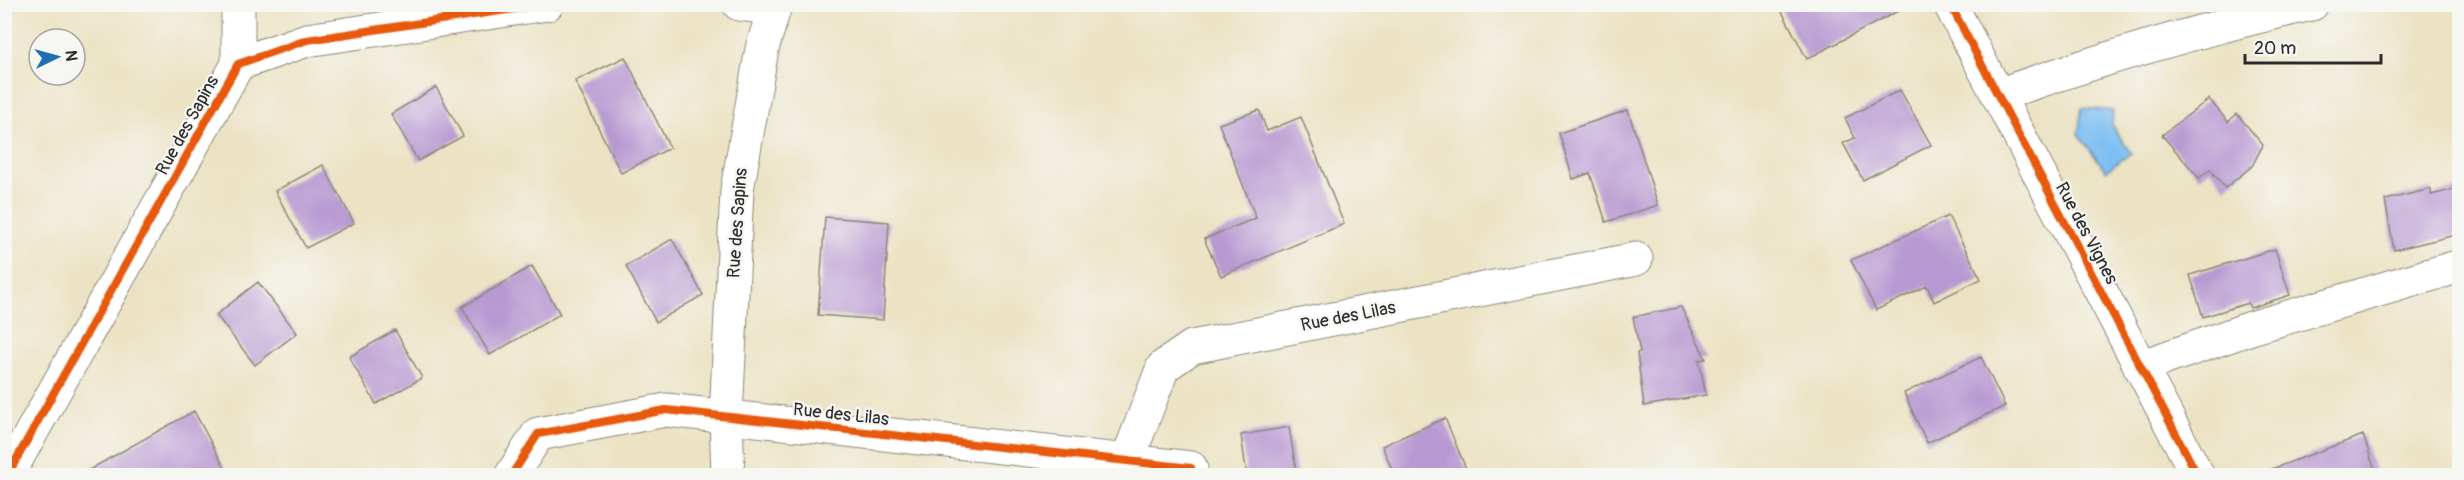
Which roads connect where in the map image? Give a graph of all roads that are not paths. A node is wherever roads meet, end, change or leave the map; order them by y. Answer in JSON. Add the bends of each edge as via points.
{"nodes":[{"id":1,"x":238,"y":4,"type":"edge"},
{"id":2,"x":547,"y":4,"type":"edge"},
{"id":3,"x":739,"y":4,"type":"edge"},
{"id":4,"x":1950,"y":4,"type":"edge"},
{"id":5,"x":2312,"y":4,"type":"edge"},
{"id":6,"x":238,"y":64,"type":"junction"},
{"id":7,"x":1998,"y":95,"type":"junction"},
{"id":8,"x":1636,"y":259,"type":"dead end"},
{"id":9,"x":2460,"y":266,"type":"edge"},
{"id":10,"x":2140,"y":367,"type":"junction"},
{"id":11,"x":726,"y":417,"type":"junction"},
{"id":12,"x":1127,"y":461,"type":"junction"},
{"id":13,"x":1191,"y":468,"type":"dead end"},
{"id":14,"x":7,"y":476,"type":"edge"},
{"id":15,"x":511,"y":476,"type":"edge"},
{"id":16,"x":728,"y":476,"type":"edge"},
{"id":17,"x":2198,"y":476,"type":"edge"}],
"edges":[{"from":1,"to":6,"type":"street","name":"Rue des Sapins"},
{"from":2,"to":6,"type":"street","name":"Rue des Sapins","via":[[307,40]]},
{"from":3,"to":11,"type":"street","name":"Rue des Sapins","via":[[774,9],[762,49],[737,190]]},
{"from":4,"to":7,"type":"street","name":"Rue des Vignes"},
{"from":5,"to":7,"type":"street","via":[[2087,64]]},
{"from":6,"to":14,"type":"street","name":"Rue des Sapins"},
{"from":7,"to":10,"type":"street","name":"Rue des Vignes"},
{"from":8,"to":12,"type":"street","name":"Rue des Lilas","via":[[1192,347],[1163,368]]},
{"from":9,"to":10,"type":"street","via":[[2251,328]]},
{"from":10,"to":17,"type":"street","name":"Rue des Vignes"},
{"from":11,"to":12,"type":"street","name":"Rue des Lilas"},
{"from":11,"to":15,"type":"street","name":"Rue des Lilas","via":[[666,410],[538,434]]},
{"from":11,"to":16,"type":"street","name":"Rue des Sapins"},
{"from":12,"to":13,"type":"street","name":"Rue des Lilas"}]}
